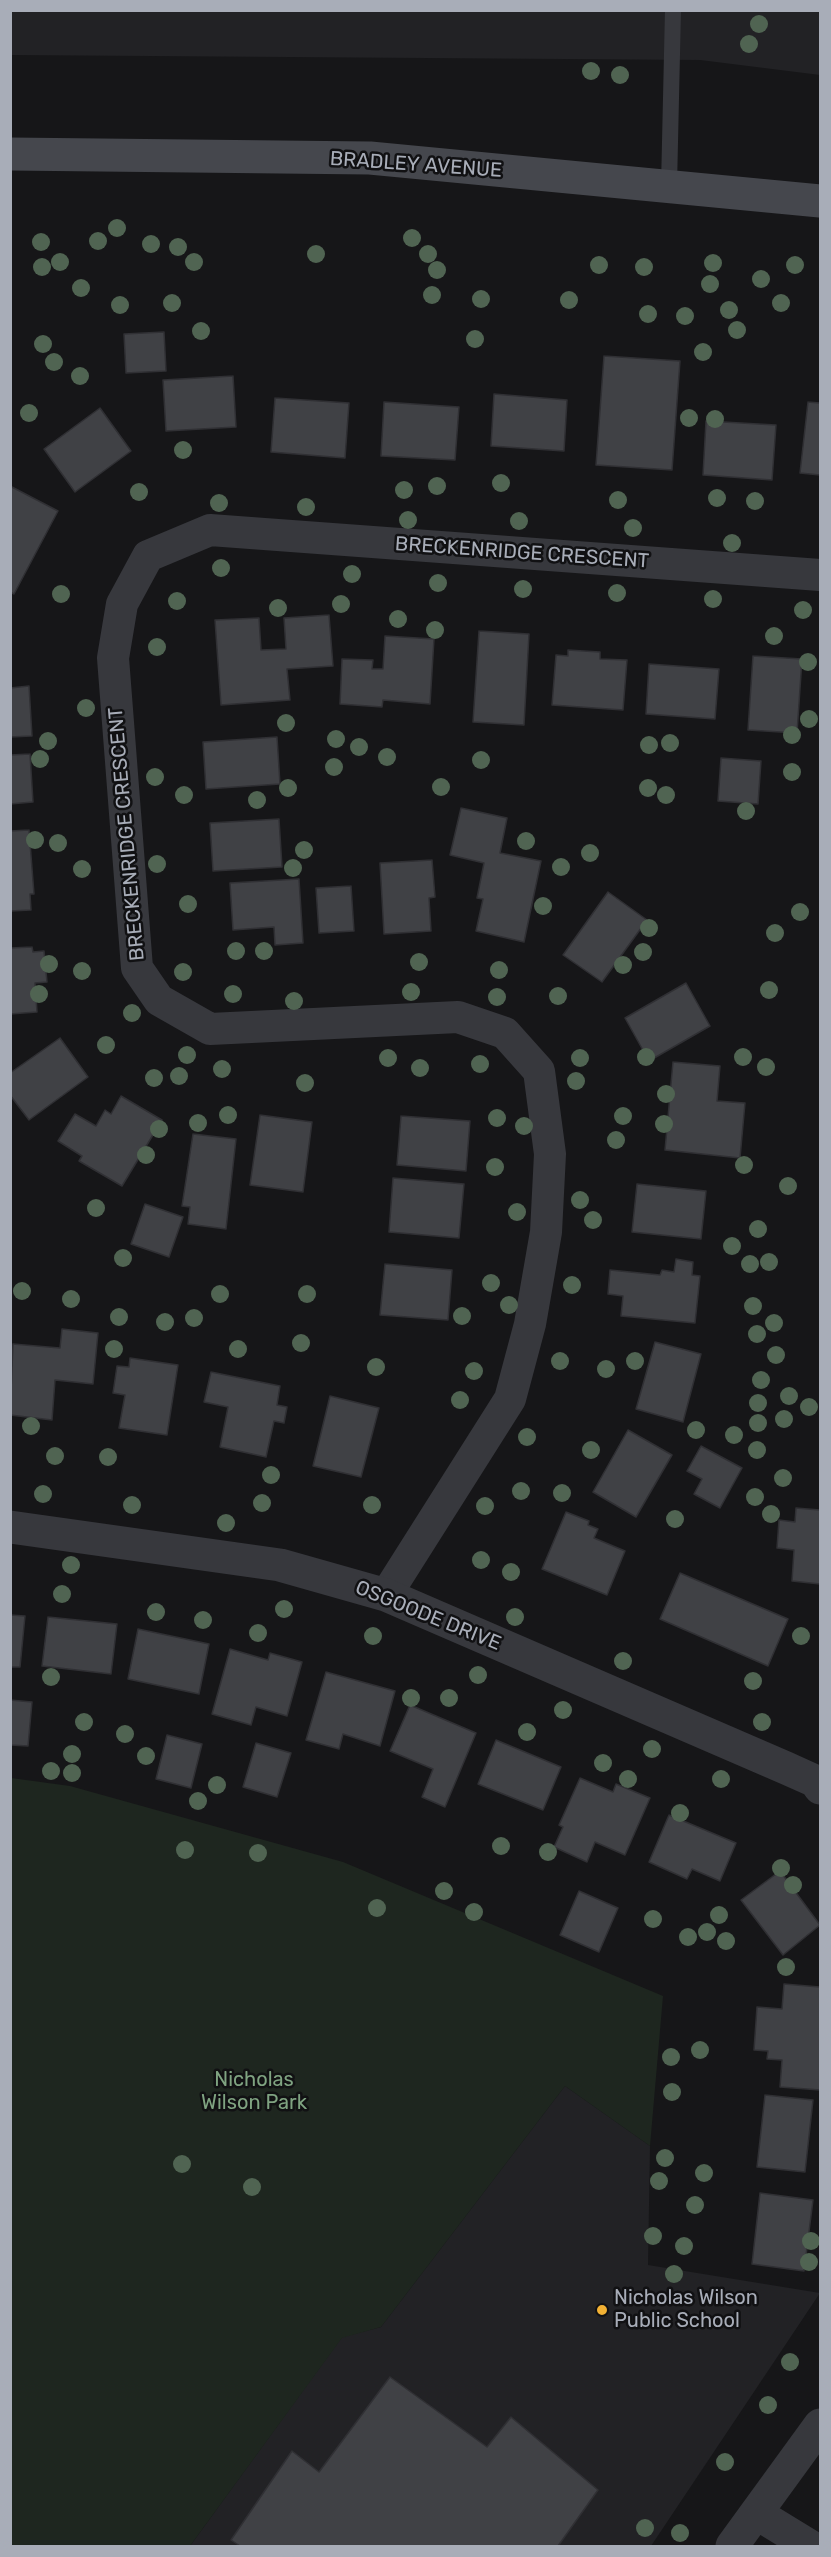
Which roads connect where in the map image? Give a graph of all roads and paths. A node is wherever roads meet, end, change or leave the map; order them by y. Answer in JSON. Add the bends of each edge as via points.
{"nodes":[{"id":1,"x":673,"y":10,"type":"edge"},
{"id":2,"x":10,"y":154,"type":"edge"},
{"id":3,"x":669,"y":186,"type":"junction"},
{"id":4,"x":820,"y":201,"type":"edge"},
{"id":5,"x":820,"y":575,"type":"edge"},
{"id":6,"x":10,"y":1527,"type":"edge"},
{"id":7,"x":386,"y":1595,"type":"junction"},
{"id":8,"x":818,"y":1780,"type":"edge"},
{"id":9,"x":820,"y":2425,"type":"edge"},
{"id":10,"x":756,"y":2514,"type":"junction"},
{"id":11,"x":732,"y":2547,"type":"edge"},
{"id":12,"x":810,"y":2547,"type":"edge"}],
"edges":[{"from":1,"to":3,"type":"lane"},
{"from":2,"to":3,"type":"main road","name":"BRADLEY AVENUE","via":[[370,158]]},
{"from":3,"to":4,"type":"main road","name":"BRADLEY AVENUE"},
{"from":5,"to":7,"type":"street","name":"BRECKENRIDGE CRESCENT","via":[[210,530],[148,556],[122,604],[113,658],[137,968],[159,1000],[210,1029],[458,1017],[505,1033],[539,1071],[550,1154],[546,1232],[530,1323],[510,1399]]},
{"from":6,"to":7,"type":"street","name":"OSGOODE DRIVE","via":[[280,1565]]},
{"from":7,"to":8,"type":"street","name":"OSGOODE DRIVE"},
{"from":9,"to":10,"type":"street"},
{"from":10,"to":11,"type":"street"},
{"from":10,"to":12,"type":"street"}]}
